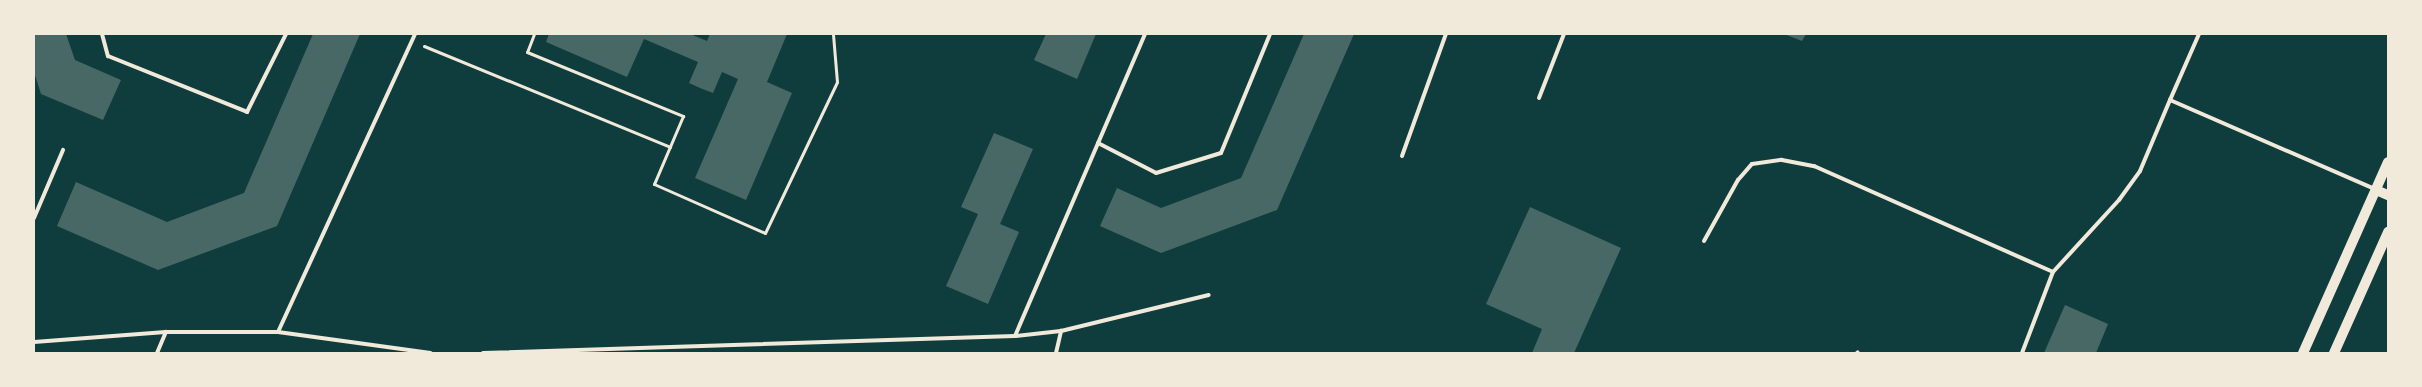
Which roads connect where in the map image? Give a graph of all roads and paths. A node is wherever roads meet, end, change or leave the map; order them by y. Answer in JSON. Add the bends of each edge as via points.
{"nodes":[{"id":1,"x":102,"y":34,"type":"edge"},
{"id":2,"x":286,"y":34,"type":"edge"},
{"id":3,"x":415,"y":34,"type":"edge"},
{"id":4,"x":534,"y":34,"type":"edge"},
{"id":5,"x":832,"y":34,"type":"edge"},
{"id":6,"x":1145,"y":34,"type":"edge"},
{"id":7,"x":1270,"y":34,"type":"edge"},
{"id":8,"x":1446,"y":34,"type":"edge"},
{"id":9,"x":1564,"y":34,"type":"edge"},
{"id":10,"x":2199,"y":34,"type":"edge"},
{"id":11,"x":412,"y":41,"type":"junction"},
{"id":12,"x":1539,"y":98,"type":"dead end"},
{"id":13,"x":2170,"y":100,"type":"junction"},
{"id":14,"x":1098,"y":143,"type":"junction"},
{"id":15,"x":670,"y":147,"type":"junction"},
{"id":16,"x":63,"y":150,"type":"dead end"},
{"id":17,"x":1402,"y":156,"type":"dead end"},
{"id":18,"x":2388,"y":162,"type":"edge"},
{"id":19,"x":2376,"y":190,"type":"junction"},
{"id":20,"x":2388,"y":195,"type":"edge"},
{"id":21,"x":34,"y":218,"type":"edge"},
{"id":22,"x":2388,"y":232,"type":"edge"},
{"id":23,"x":1704,"y":241,"type":"dead end"},
{"id":24,"x":2054,"y":272,"type":"junction"},
{"id":25,"x":1209,"y":295,"type":"dead end"},
{"id":26,"x":1061,"y":331,"type":"junction"},
{"id":27,"x":166,"y":332,"type":"junction"},
{"id":28,"x":278,"y":332,"type":"junction"},
{"id":29,"x":1015,"y":336,"type":"junction"},
{"id":30,"x":34,"y":342,"type":"edge"},
{"id":31,"x":669,"y":347,"type":"junction"},
{"id":32,"x":157,"y":353,"type":"edge"},
{"id":33,"x":432,"y":353,"type":"edge"},
{"id":34,"x":483,"y":353,"type":"edge"},
{"id":35,"x":664,"y":353,"type":"edge"},
{"id":36,"x":1056,"y":353,"type":"edge"},
{"id":37,"x":2022,"y":353,"type":"edge"},
{"id":38,"x":2303,"y":353,"type":"edge"},
{"id":39,"x":2334,"y":353,"type":"edge"}],
"edges":[{"from":1,"to":2,"type":"lane","via":[[108,56],[247,112]]},
{"from":3,"to":11,"type":"lane"},
{"from":4,"to":15,"type":"path","via":[[527,52],[683,116]]},
{"from":5,"to":15,"type":"path","via":[[837,82],[765,233],[654,184]]},
{"from":6,"to":14,"type":"lane"},
{"from":7,"to":14,"type":"lane","via":[[1221,153],[1156,173]]},
{"from":8,"to":17,"type":"lane"},
{"from":9,"to":12,"type":"lane"},
{"from":10,"to":13,"type":"lane"},
{"from":11,"to":15,"type":"path"},
{"from":11,"to":28,"type":"lane"},
{"from":13,"to":19,"type":"lane"},
{"from":13,"to":24,"type":"lane","via":[[2140,171],[2119,200]]},
{"from":14,"to":29,"type":"lane"},
{"from":16,"to":21,"type":"lane"},
{"from":18,"to":19,"type":"main road"},
{"from":19,"to":20,"type":"main road"},
{"from":19,"to":38,"type":"main road"},
{"from":22,"to":39,"type":"main road"},
{"from":23,"to":24,"type":"lane","via":[[1738,180],[1752,164],[1782,160],[1814,166]]},
{"from":24,"to":37,"type":"lane"},
{"from":25,"to":26,"type":"lane"},
{"from":26,"to":29,"type":"lane"},
{"from":26,"to":36,"type":"lane"},
{"from":27,"to":28,"type":"lane"},
{"from":27,"to":30,"type":"lane"},
{"from":27,"to":32,"type":"lane"},
{"from":28,"to":33,"type":"lane"},
{"from":29,"to":31,"type":"lane"},
{"from":31,"to":34,"type":"lane"},
{"from":31,"to":35,"type":"lane"}]}
